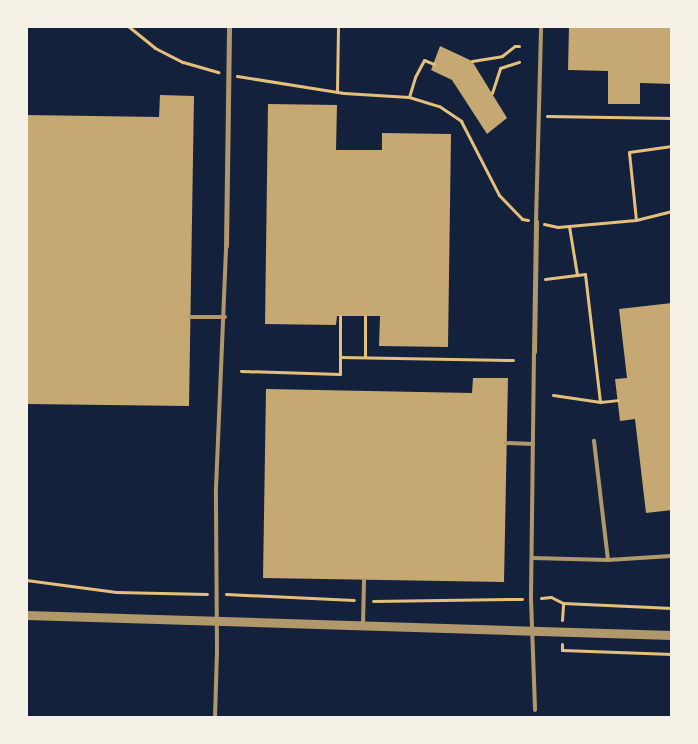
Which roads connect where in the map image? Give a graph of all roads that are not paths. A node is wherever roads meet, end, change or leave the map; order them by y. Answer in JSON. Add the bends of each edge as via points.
{"nodes":[{"id":1,"x":229,"y":26,"type":"edge"},
{"id":2,"x":541,"y":26,"type":"edge"},
{"id":3,"x":536,"y":222,"type":"joint"},
{"id":4,"x":226,"y":246,"type":"joint"},
{"id":5,"x":190,"y":317,"type":"dead end"},
{"id":6,"x":225,"y":317,"type":"junction"},
{"id":7,"x":534,"y":352,"type":"joint"},
{"id":8,"x":594,"y":441,"type":"dead end"},
{"id":9,"x":506,"y":443,"type":"dead end"},
{"id":10,"x":533,"y":444,"type":"junction"},
{"id":11,"x":671,"y":556,"type":"edge"},
{"id":12,"x":532,"y":558,"type":"junction"},
{"id":13,"x":608,"y":560,"type":"junction"},
{"id":14,"x":364,"y":580,"type":"dead end"},
{"id":15,"x":26,"y":615,"type":"edge"},
{"id":16,"x":216,"y":620,"type":"junction"},
{"id":17,"x":363,"y":626,"type":"junction"},
{"id":18,"x":532,"y":631,"type":"junction"},
{"id":19,"x":672,"y":635,"type":"edge"},
{"id":20,"x":535,"y":710,"type":"dead end"},
{"id":21,"x":215,"y":718,"type":"edge"}],
"edges":[{"from":1,"to":4,"type":"street"},
{"from":2,"to":3,"type":"lane"},
{"from":3,"to":7,"type":"street"},
{"from":4,"to":6,"type":"lane"},
{"from":5,"to":6,"type":"lane"},
{"from":6,"to":16,"type":"lane","via":[[216,488]]},
{"from":7,"to":10,"type":"lane"},
{"from":8,"to":13,"type":"lane"},
{"from":9,"to":10,"type":"lane"},
{"from":10,"to":12,"type":"lane"},
{"from":11,"to":13,"type":"lane"},
{"from":12,"to":13,"type":"lane"},
{"from":12,"to":18,"type":"lane"},
{"from":14,"to":17,"type":"lane"},
{"from":15,"to":16,"type":"street"},
{"from":16,"to":17,"type":"street"},
{"from":16,"to":21,"type":"lane"},
{"from":17,"to":18,"type":"street"},
{"from":18,"to":19,"type":"street"},
{"from":18,"to":20,"type":"lane"}]}
